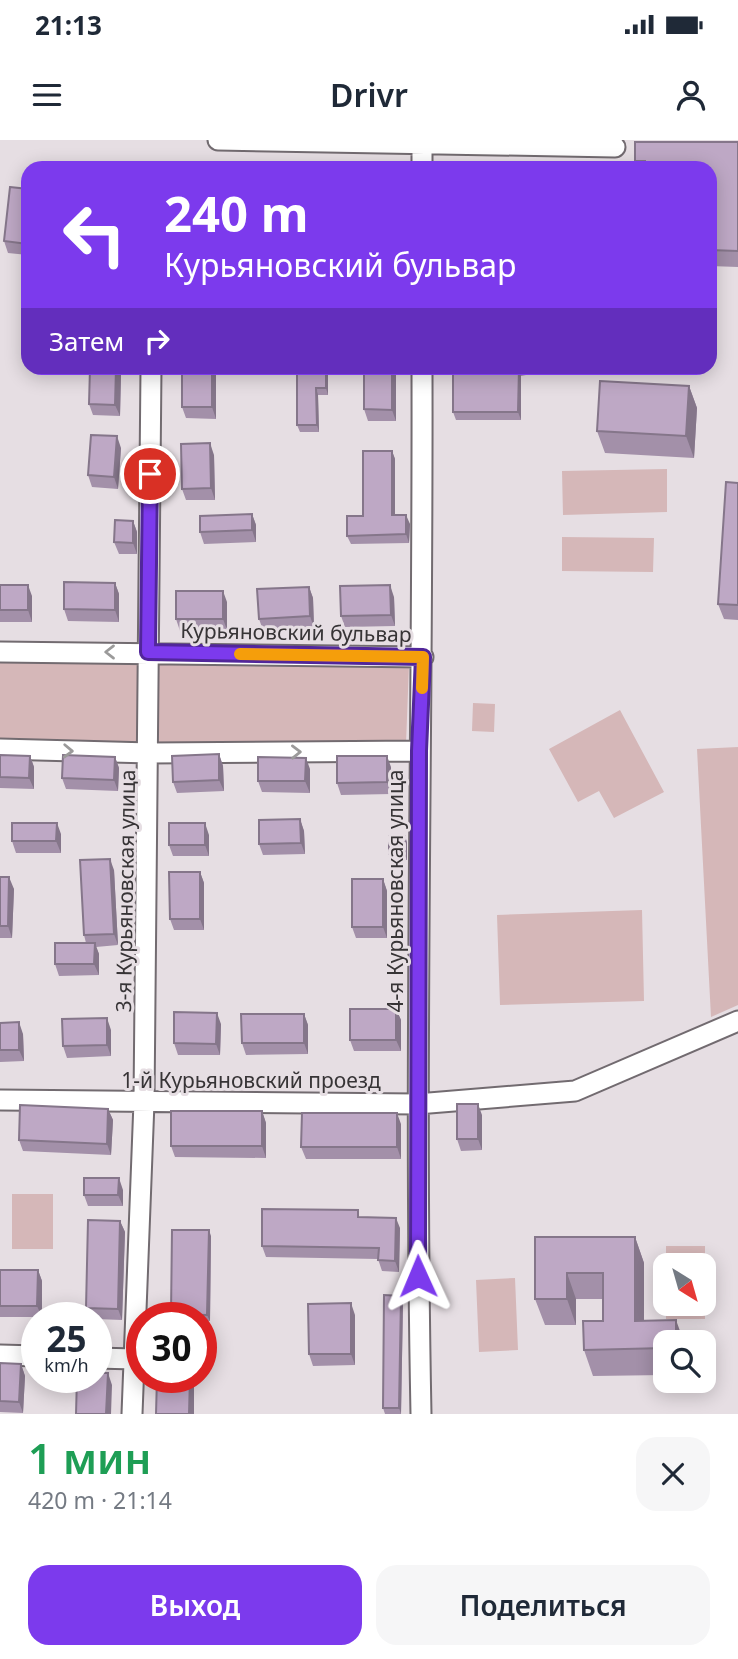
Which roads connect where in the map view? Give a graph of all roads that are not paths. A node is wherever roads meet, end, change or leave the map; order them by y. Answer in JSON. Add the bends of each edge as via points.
{"nodes":[{"id":1,"x":218,"y":140,"type":"edge"},
{"id":2,"x":422,"y":145,"type":"junction"},
{"id":3,"x":615,"y":147,"type":"dead end"},
{"id":4,"x":422,"y":161,"type":"edge"},
{"id":5,"x":151,"y":375,"type":"edge"},
{"id":6,"x":422,"y":375,"type":"edge"},
{"id":7,"x":0,"y":652,"type":"edge"},
{"id":8,"x":148,"y":652,"type":"junction"},
{"id":9,"x":423,"y":657,"type":"junction"},
{"id":10,"x":0,"y":749,"type":"edge"},
{"id":11,"x":419,"y":751,"type":"junction"},
{"id":12,"x":150,"y":753,"type":"junction"},
{"id":13,"x":738,"y":1021,"type":"edge"},
{"id":14,"x":0,"y":1100,"type":"edge"},
{"id":15,"x":145,"y":1102,"type":"junction"},
{"id":16,"x":417,"y":1104,"type":"junction"},
{"id":17,"x":137,"y":1302,"type":"edge"},
{"id":18,"x":0,"y":1355,"type":"edge"},
{"id":19,"x":21,"y":1356,"type":"edge"},
{"id":20,"x":133,"y":1393,"type":"edge"},
{"id":21,"x":132,"y":1414,"type":"edge"},
{"id":22,"x":421,"y":1414,"type":"edge"}],
"edges":[{"from":1,"to":2,"type":"street"},
{"from":2,"to":3,"type":"street"},
{"from":2,"to":4,"type":"street"},
{"from":5,"to":8,"type":"street","name":"3-я Курьяновская улица"},
{"from":6,"to":9,"type":"street","name":"4-я Курьяновская улица"},
{"from":8,"to":7,"type":"street","name":"Курьяновский бульвар","one_way":true},
{"from":8,"to":9,"type":"street","name":"Курьяновский бульвар"},
{"from":8,"to":12,"type":"street","name":"3-я Курьяновская улица"},
{"from":9,"to":11,"type":"street","name":"4-я Курьяновская улица"},
{"from":10,"to":12,"type":"street","one_way":true},
{"from":12,"to":11,"type":"street","one_way":true},
{"from":11,"to":16,"type":"street","name":"4-я Курьяновская улица"},
{"from":12,"to":15,"type":"street","name":"3-я Курьяновская улица"},
{"from":13,"to":16,"type":"street","name":"1-й Курьяновский проезд","via":[[575,1091]]},
{"from":14,"to":15,"type":"street","name":"1-й Курьяновский проезд"},
{"from":15,"to":16,"type":"street","name":"1-й Курьяновский проезд"},
{"from":15,"to":17,"type":"street","name":"3-я Курьяновская улица"},
{"from":16,"to":22,"type":"street","name":"4-я Курьяновская улица"},
{"from":18,"to":19,"type":"street"},
{"from":20,"to":21,"type":"street","name":"3-я Курьяновская улица"}]}
